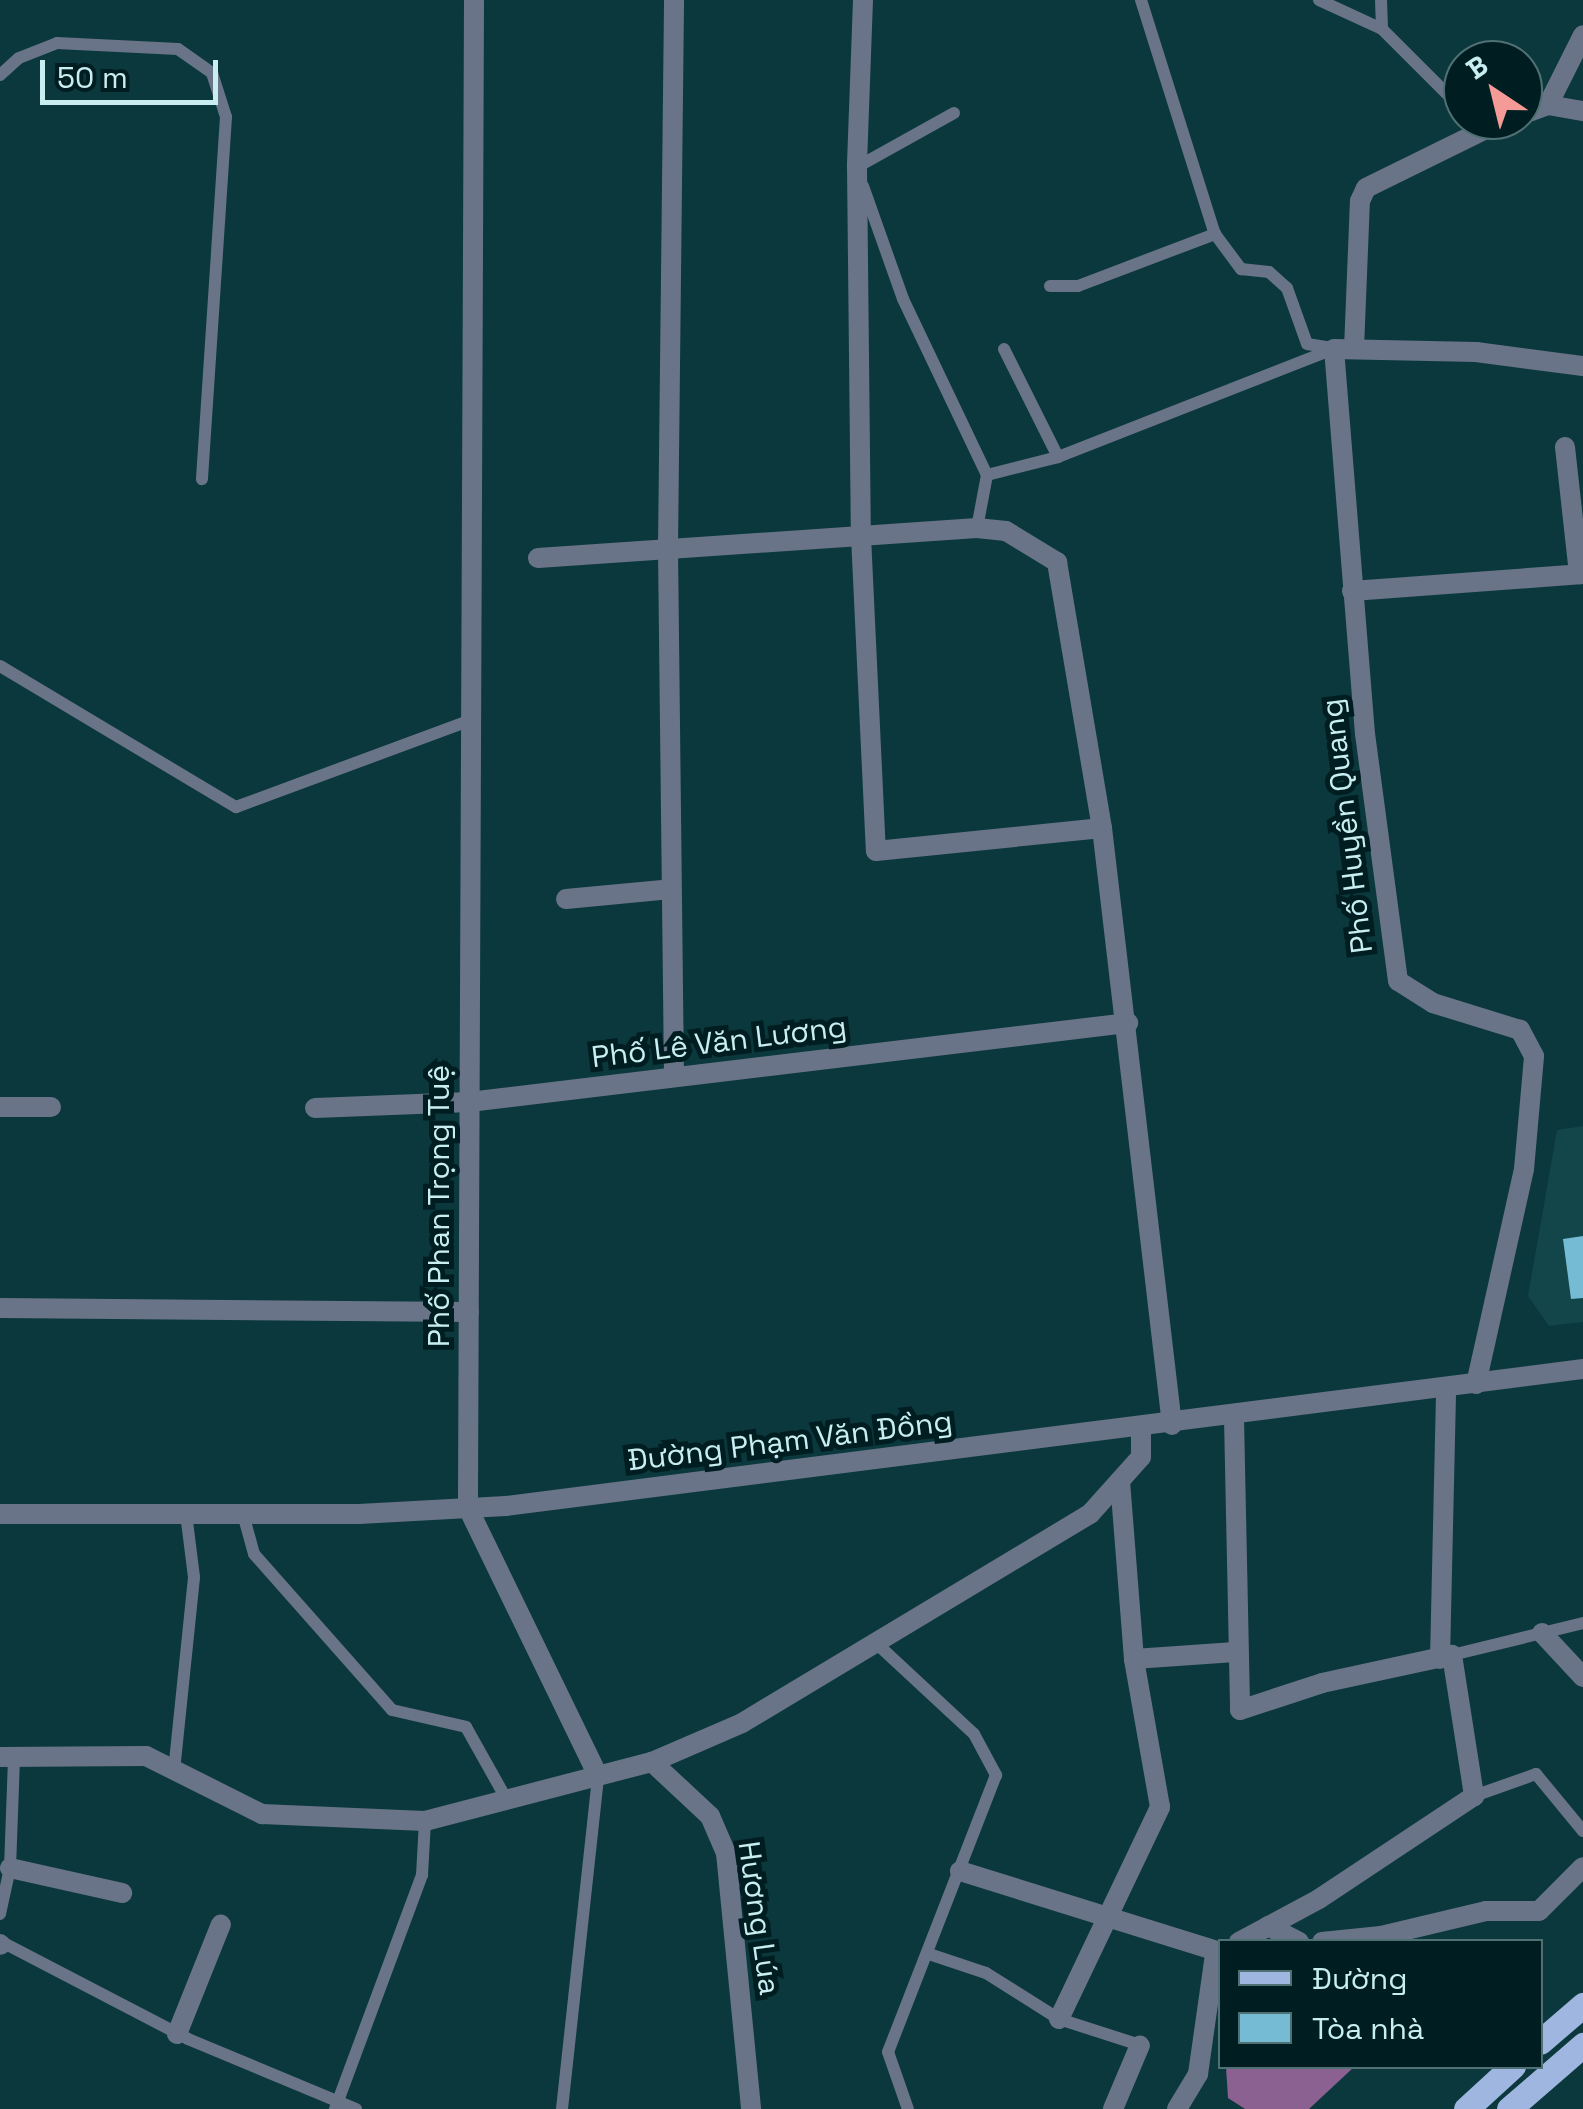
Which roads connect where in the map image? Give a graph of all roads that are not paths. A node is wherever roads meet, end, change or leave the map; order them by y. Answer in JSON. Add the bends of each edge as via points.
{"nodes":[{"id":1,"x":474,"y":0,"type":"edge"},
{"id":2,"x":674,"y":0,"type":"edge"},
{"id":3,"x":863,"y":0,"type":"edge"},
{"id":4,"x":1141,"y":0,"type":"edge"},
{"id":5,"x":1319,"y":0,"type":"edge"},
{"id":6,"x":1381,"y":0,"type":"edge"},
{"id":7,"x":1382,"y":29,"type":"junction"},
{"id":8,"x":1583,"y":36,"type":"edge"},
{"id":9,"x":0,"y":75,"type":"edge"},
{"id":10,"x":1443,"y":90,"type":"edge"},
{"id":11,"x":1548,"y":105,"type":"junction"},
{"id":12,"x":1543,"y":107,"type":"edge"},
{"id":13,"x":1583,"y":111,"type":"edge"},
{"id":14,"x":954,"y":113,"type":"dead end"},
{"id":15,"x":1448,"y":140,"type":"edge"},
{"id":16,"x":857,"y":166,"type":"junction"},
{"id":17,"x":1215,"y":234,"type":"junction"},
{"id":18,"x":1050,"y":286,"type":"dead end"},
{"id":19,"x":1004,"y":349,"type":"dead end"},
{"id":20,"x":1344,"y":349,"type":"junction"},
{"id":21,"x":1583,"y":366,"type":"edge"},
{"id":22,"x":1566,"y":447,"type":"dead end"},
{"id":23,"x":1058,"y":457,"type":"junction"},
{"id":24,"x":988,"y":475,"type":"junction"},
{"id":25,"x":202,"y":479,"type":"dead end"},
{"id":26,"x":978,"y":528,"type":"junction"},
{"id":27,"x":861,"y":536,"type":"junction"},
{"id":28,"x":668,"y":549,"type":"junction"},
{"id":29,"x":538,"y":558,"type":"dead end"},
{"id":30,"x":1581,"y":574,"type":"edge"},
{"id":31,"x":1352,"y":591,"type":"junction"},
{"id":32,"x":0,"y":666,"type":"edge"},
{"id":33,"x":471,"y":720,"type":"junction"},
{"id":34,"x":1102,"y":828,"type":"junction"},
{"id":35,"x":672,"y":889,"type":"junction"},
{"id":36,"x":566,"y":899,"type":"dead end"},
{"id":37,"x":1128,"y":1023,"type":"junction"},
{"id":38,"x":674,"y":1077,"type":"junction"},
{"id":39,"x":469,"y":1102,"type":"junction"},
{"id":40,"x":0,"y":1107,"type":"edge"},
{"id":41,"x":51,"y":1107,"type":"dead end"},
{"id":42,"x":316,"y":1108,"type":"dead end"},
{"id":43,"x":0,"y":1308,"type":"edge"},
{"id":44,"x":469,"y":1312,"type":"junction"},
{"id":45,"x":1583,"y":1369,"type":"edge"},
{"id":46,"x":1476,"y":1384,"type":"junction"},
{"id":47,"x":1446,"y":1388,"type":"junction"},
{"id":48,"x":1234,"y":1418,"type":"junction"},
{"id":49,"x":1172,"y":1425,"type":"junction"},
{"id":50,"x":1141,"y":1428,"type":"junction"},
{"id":51,"x":1120,"y":1481,"type":"junction"},
{"id":52,"x":468,"y":1508,"type":"junction"},
{"id":53,"x":0,"y":1514,"type":"edge"},
{"id":54,"x":186,"y":1514,"type":"junction"},
{"id":55,"x":243,"y":1514,"type":"junction"},
{"id":56,"x":1583,"y":1624,"type":"edge"},
{"id":57,"x":1542,"y":1633,"type":"junction"},
{"id":58,"x":876,"y":1642,"type":"junction"},
{"id":59,"x":1234,"y":1652,"type":"junction"},
{"id":60,"x":1446,"y":1657,"type":"junction"},
{"id":61,"x":1134,"y":1658,"type":"junction"},
{"id":62,"x":1583,"y":1677,"type":"edge"},
{"id":63,"x":7,"y":1757,"type":"edge"},
{"id":64,"x":652,"y":1762,"type":"junction"},
{"id":65,"x":174,"y":1771,"type":"junction"},
{"id":66,"x":598,"y":1776,"type":"junction"},
{"id":67,"x":1474,"y":1796,"type":"junction"},
{"id":68,"x":507,"y":1800,"type":"junction"},
{"id":69,"x":425,"y":1821,"type":"junction"},
{"id":70,"x":1583,"y":1831,"type":"edge"},
{"id":71,"x":1583,"y":1866,"type":"edge"},
{"id":72,"x":10,"y":1868,"type":"junction"},
{"id":73,"x":960,"y":1871,"type":"junction"},
{"id":74,"x":122,"y":1893,"type":"dead end"},
{"id":75,"x":0,"y":1914,"type":"edge"},
{"id":76,"x":1108,"y":1920,"type":"junction"},
{"id":77,"x":221,"y":1924,"type":"dead end"},
{"id":78,"x":1268,"y":1926,"type":"junction"},
{"id":79,"x":1244,"y":1939,"type":"edge"},
{"id":80,"x":1294,"y":1939,"type":"edge"},
{"id":81,"x":1352,"y":1939,"type":"edge"},
{"id":82,"x":0,"y":1943,"type":"edge"},
{"id":83,"x":1218,"y":1953,"type":"edge"},
{"id":84,"x":929,"y":1954,"type":"junction"},
{"id":85,"x":1583,"y":2005,"type":"edge"},
{"id":86,"x":1059,"y":2019,"type":"junction"},
{"id":87,"x":177,"y":2034,"type":"junction"},
{"id":88,"x":1543,"y":2039,"type":"edge"},
{"id":89,"x":1140,"y":2044,"type":"joint"},
{"id":90,"x":1583,"y":2045,"type":"edge"},
{"id":91,"x":1510,"y":2069,"type":"edge"},
{"id":92,"x":338,"y":2104,"type":"edge"},
{"id":93,"x":356,"y":2109,"type":"edge"},
{"id":94,"x":562,"y":2109,"type":"edge"},
{"id":95,"x":750,"y":2109,"type":"edge"},
{"id":96,"x":908,"y":2109,"type":"edge"},
{"id":97,"x":1114,"y":2109,"type":"edge"},
{"id":98,"x":1176,"y":2109,"type":"edge"},
{"id":99,"x":1466,"y":2109,"type":"edge"},
{"id":100,"x":1509,"y":2109,"type":"edge"}],
"edges":[{"from":1,"to":33,"type":"street","name":"Phố Phan Trọng Tuệ"},
{"from":2,"to":28,"type":"street"},
{"from":3,"to":16,"type":"street"},
{"from":4,"to":17,"type":"lane"},
{"from":5,"to":7,"type":"lane"},
{"from":6,"to":7,"type":"lane"},
{"from":7,"to":10,"type":"lane"},
{"from":8,"to":11,"type":"street"},
{"from":9,"to":25,"type":"lane","via":[[19,58],[58,43],[178,48],[212,73],[226,117]]},
{"from":11,"to":12,"type":"street"},
{"from":11,"to":13,"type":"street"},
{"from":14,"to":16,"type":"lane"},
{"from":15,"to":20,"type":"street","name":"Phố Huyền Quang","via":[[1366,188]]},
{"from":16,"to":24,"type":"lane","via":[[903,299]]},
{"from":16,"to":27,"type":"street"},
{"from":17,"to":18,"type":"lane","via":[[1078,286]]},
{"from":17,"to":20,"type":"lane","via":[[1241,269],[1270,272],[1287,288],[1307,344]]},
{"from":19,"to":23,"type":"lane"},
{"from":20,"to":21,"type":"street","via":[[1476,352]]},
{"from":20,"to":23,"type":"lane"},
{"from":20,"to":31,"type":"street","name":"Phố Huyền Quang"},
{"from":22,"to":30,"type":"street"},
{"from":23,"to":24,"type":"lane"},
{"from":24,"to":26,"type":"lane"},
{"from":26,"to":27,"type":"street"},
{"from":26,"to":34,"type":"street","via":[[1006,531],[1056,562]]},
{"from":27,"to":28,"type":"street"},
{"from":27,"to":34,"type":"street","via":[[876,850]]},
{"from":28,"to":29,"type":"street"},
{"from":28,"to":35,"type":"street"},
{"from":30,"to":31,"type":"street"},
{"from":31,"to":46,"type":"street","name":"Phố Huyền Quang","via":[[1398,981],[1433,1003],[1520,1030],[1534,1056],[1524,1169]]},
{"from":32,"to":33,"type":"lane","via":[[236,807]]},
{"from":33,"to":39,"type":"street","name":"Phố Phan Trọng Tuệ"},
{"from":34,"to":37,"type":"street"},
{"from":35,"to":36,"type":"street"},
{"from":35,"to":38,"type":"street"},
{"from":37,"to":38,"type":"street","name":"Phố Lê Văn Lương"},
{"from":37,"to":49,"type":"street"},
{"from":38,"to":39,"type":"street","name":"Phố Lê Văn Lương"},
{"from":39,"to":42,"type":"street","name":"Phố Lê Văn Lương"},
{"from":39,"to":44,"type":"street","name":"Phố Phan Trọng Tuệ"},
{"from":40,"to":41,"type":"street"},
{"from":43,"to":44,"type":"street"},
{"from":44,"to":52,"type":"street","name":"Phố Phan Trọng Tuệ"},
{"from":45,"to":46,"type":"street","name":"Đường Phạm Văn Đồng"},
{"from":46,"to":47,"type":"street","name":"Đường Phạm Văn Đồng"},
{"from":47,"to":48,"type":"street","name":"Đường Phạm Văn Đồng"},
{"from":47,"to":60,"type":"street"},
{"from":48,"to":49,"type":"street","name":"Đường Phạm Văn Đồng"},
{"from":48,"to":59,"type":"street"},
{"from":49,"to":50,"type":"street","name":"Đường Phạm Văn Đồng"},
{"from":50,"to":51,"type":"street","via":[[1141,1458]]},
{"from":50,"to":52,"type":"street","name":"Đường Phạm Văn Đồng"},
{"from":51,"to":58,"type":"street","via":[[1090,1514]]},
{"from":51,"to":61,"type":"street"},
{"from":52,"to":55,"type":"street","name":"Đường Phạm Văn Đồng"},
{"from":52,"to":66,"type":"street"},
{"from":53,"to":54,"type":"street","name":"Đường Phạm Văn Đồng"},
{"from":54,"to":55,"type":"street","name":"Đường Phạm Văn Đồng"},
{"from":54,"to":65,"type":"lane","via":[[194,1577]]},
{"from":55,"to":68,"type":"lane","via":[[254,1554],[392,1710],[466,1727]]},
{"from":56,"to":57,"type":"lane"},
{"from":57,"to":60,"type":"lane"},
{"from":57,"to":62,"type":"street"},
{"from":58,"to":64,"type":"street","via":[[742,1723]]},
{"from":58,"to":73,"type":"lane","via":[[990,1756],[996,1774]]},
{"from":59,"to":60,"type":"street","via":[[1240,1710],[1322,1683]]},
{"from":59,"to":61,"type":"street"},
{"from":60,"to":67,"type":"street"},
{"from":61,"to":76,"type":"street","via":[[1160,1807]]},
{"from":63,"to":65,"type":"street","via":[[146,1756]]},
{"from":63,"to":72,"type":"lane"},
{"from":64,"to":66,"type":"street"},
{"from":64,"to":95,"type":"street","name":"Hương Lúa","via":[[710,1816],[726,1853]]},
{"from":65,"to":69,"type":"street","via":[[262,1814]]},
{"from":66,"to":68,"type":"street"},
{"from":66,"to":94,"type":"lane"},
{"from":67,"to":70,"type":"lane","via":[[1536,1774]]},
{"from":67,"to":78,"type":"street"},
{"from":68,"to":69,"type":"street"},
{"from":69,"to":92,"type":"lane","via":[[422,1876]]},
{"from":71,"to":81,"type":"street","via":[[1539,1911],[1486,1912]]},
{"from":72,"to":74,"type":"street"},
{"from":72,"to":75,"type":"lane"},
{"from":73,"to":76,"type":"street"},
{"from":73,"to":84,"type":"lane"},
{"from":76,"to":83,"type":"street"},
{"from":76,"to":86,"type":"street"},
{"from":77,"to":87,"type":"street"},
{"from":78,"to":79,"type":"street"},
{"from":78,"to":80,"type":"street"},
{"from":82,"to":87,"type":"lane"},
{"from":83,"to":98,"type":"street","via":[[1198,2074]]},
{"from":84,"to":86,"type":"lane","via":[[986,1973]]},
{"from":84,"to":96,"type":"lane","via":[[888,2052]]},
{"from":85,"to":88,"type":"main road"},
{"from":86,"to":89,"type":"lane"},
{"from":87,"to":92,"type":"lane"},
{"from":89,"to":97,"type":"street"},
{"from":90,"to":100,"type":"main road"},
{"from":91,"to":99,"type":"main road"},
{"from":92,"to":93,"type":"lane"}]}
